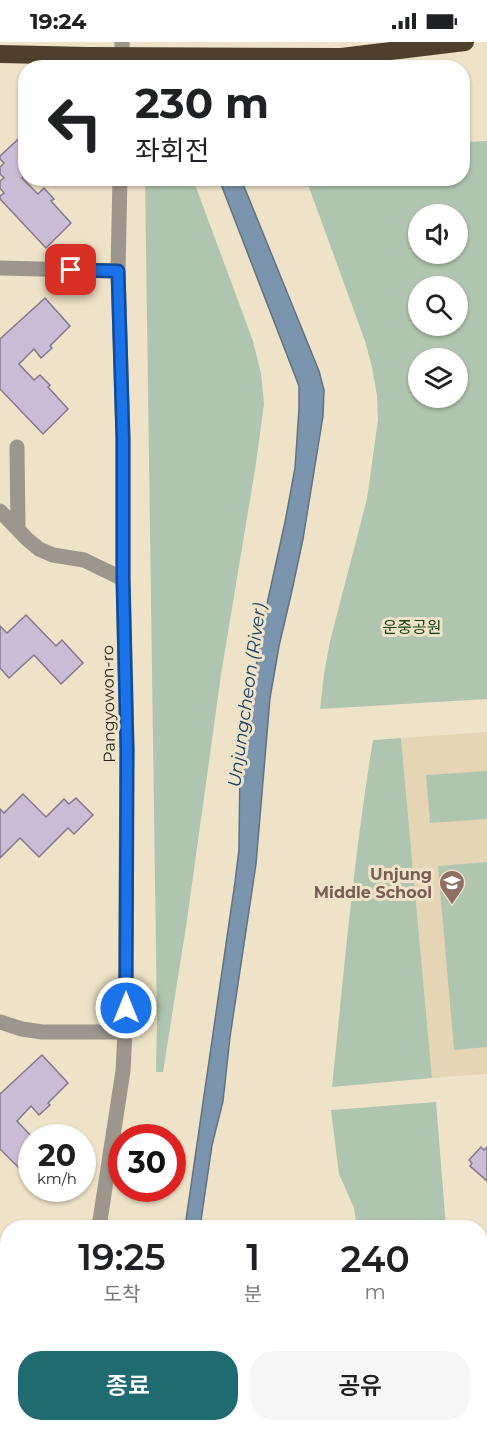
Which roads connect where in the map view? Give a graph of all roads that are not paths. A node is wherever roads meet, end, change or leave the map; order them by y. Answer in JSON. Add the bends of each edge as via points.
{"nodes":[{"id":1,"x":122,"y":42,"type":"edge"},
{"id":2,"x":465,"y":42,"type":"edge"},
{"id":3,"x":0,"y":54,"type":"edge"},
{"id":4,"x":122,"y":60,"type":"edge"},
{"id":5,"x":120,"y":186,"type":"edge"},
{"id":6,"x":0,"y":268,"type":"edge"},
{"id":7,"x":118,"y":271,"type":"junction"},
{"id":8,"x":17,"y":447,"type":"dead end"},
{"id":9,"x":0,"y":511,"type":"edge"},
{"id":10,"x":18,"y":529,"type":"junction"},
{"id":11,"x":123,"y":579,"type":"junction"},
{"id":12,"x":0,"y":1022,"type":"edge"},
{"id":13,"x":125,"y":1032,"type":"junction"},
{"id":14,"x":100,"y":1220,"type":"edge"}],
"edges":[{"from":1,"to":4,"type":"street"},
{"from":2,"to":3,"type":"highway","bridge":true,"via":[[341,57]]},
{"from":5,"to":7,"type":"street","name":"Pangyowon-ro"},
{"from":6,"to":7,"type":"street"},
{"from":7,"to":11,"type":"street","name":"Pangyowon-ro"},
{"from":8,"to":10,"type":"street"},
{"from":9,"to":10,"type":"street"},
{"from":10,"to":11,"type":"street","via":[[39,549],[84,560]]},
{"from":11,"to":13,"type":"street","name":"Pangyowon-ro","via":[[127,749]]},
{"from":12,"to":13,"type":"street","via":[[42,1032]]},
{"from":13,"to":14,"type":"street","name":"Pangyowon-ro","via":[[123,1071]]}]}
